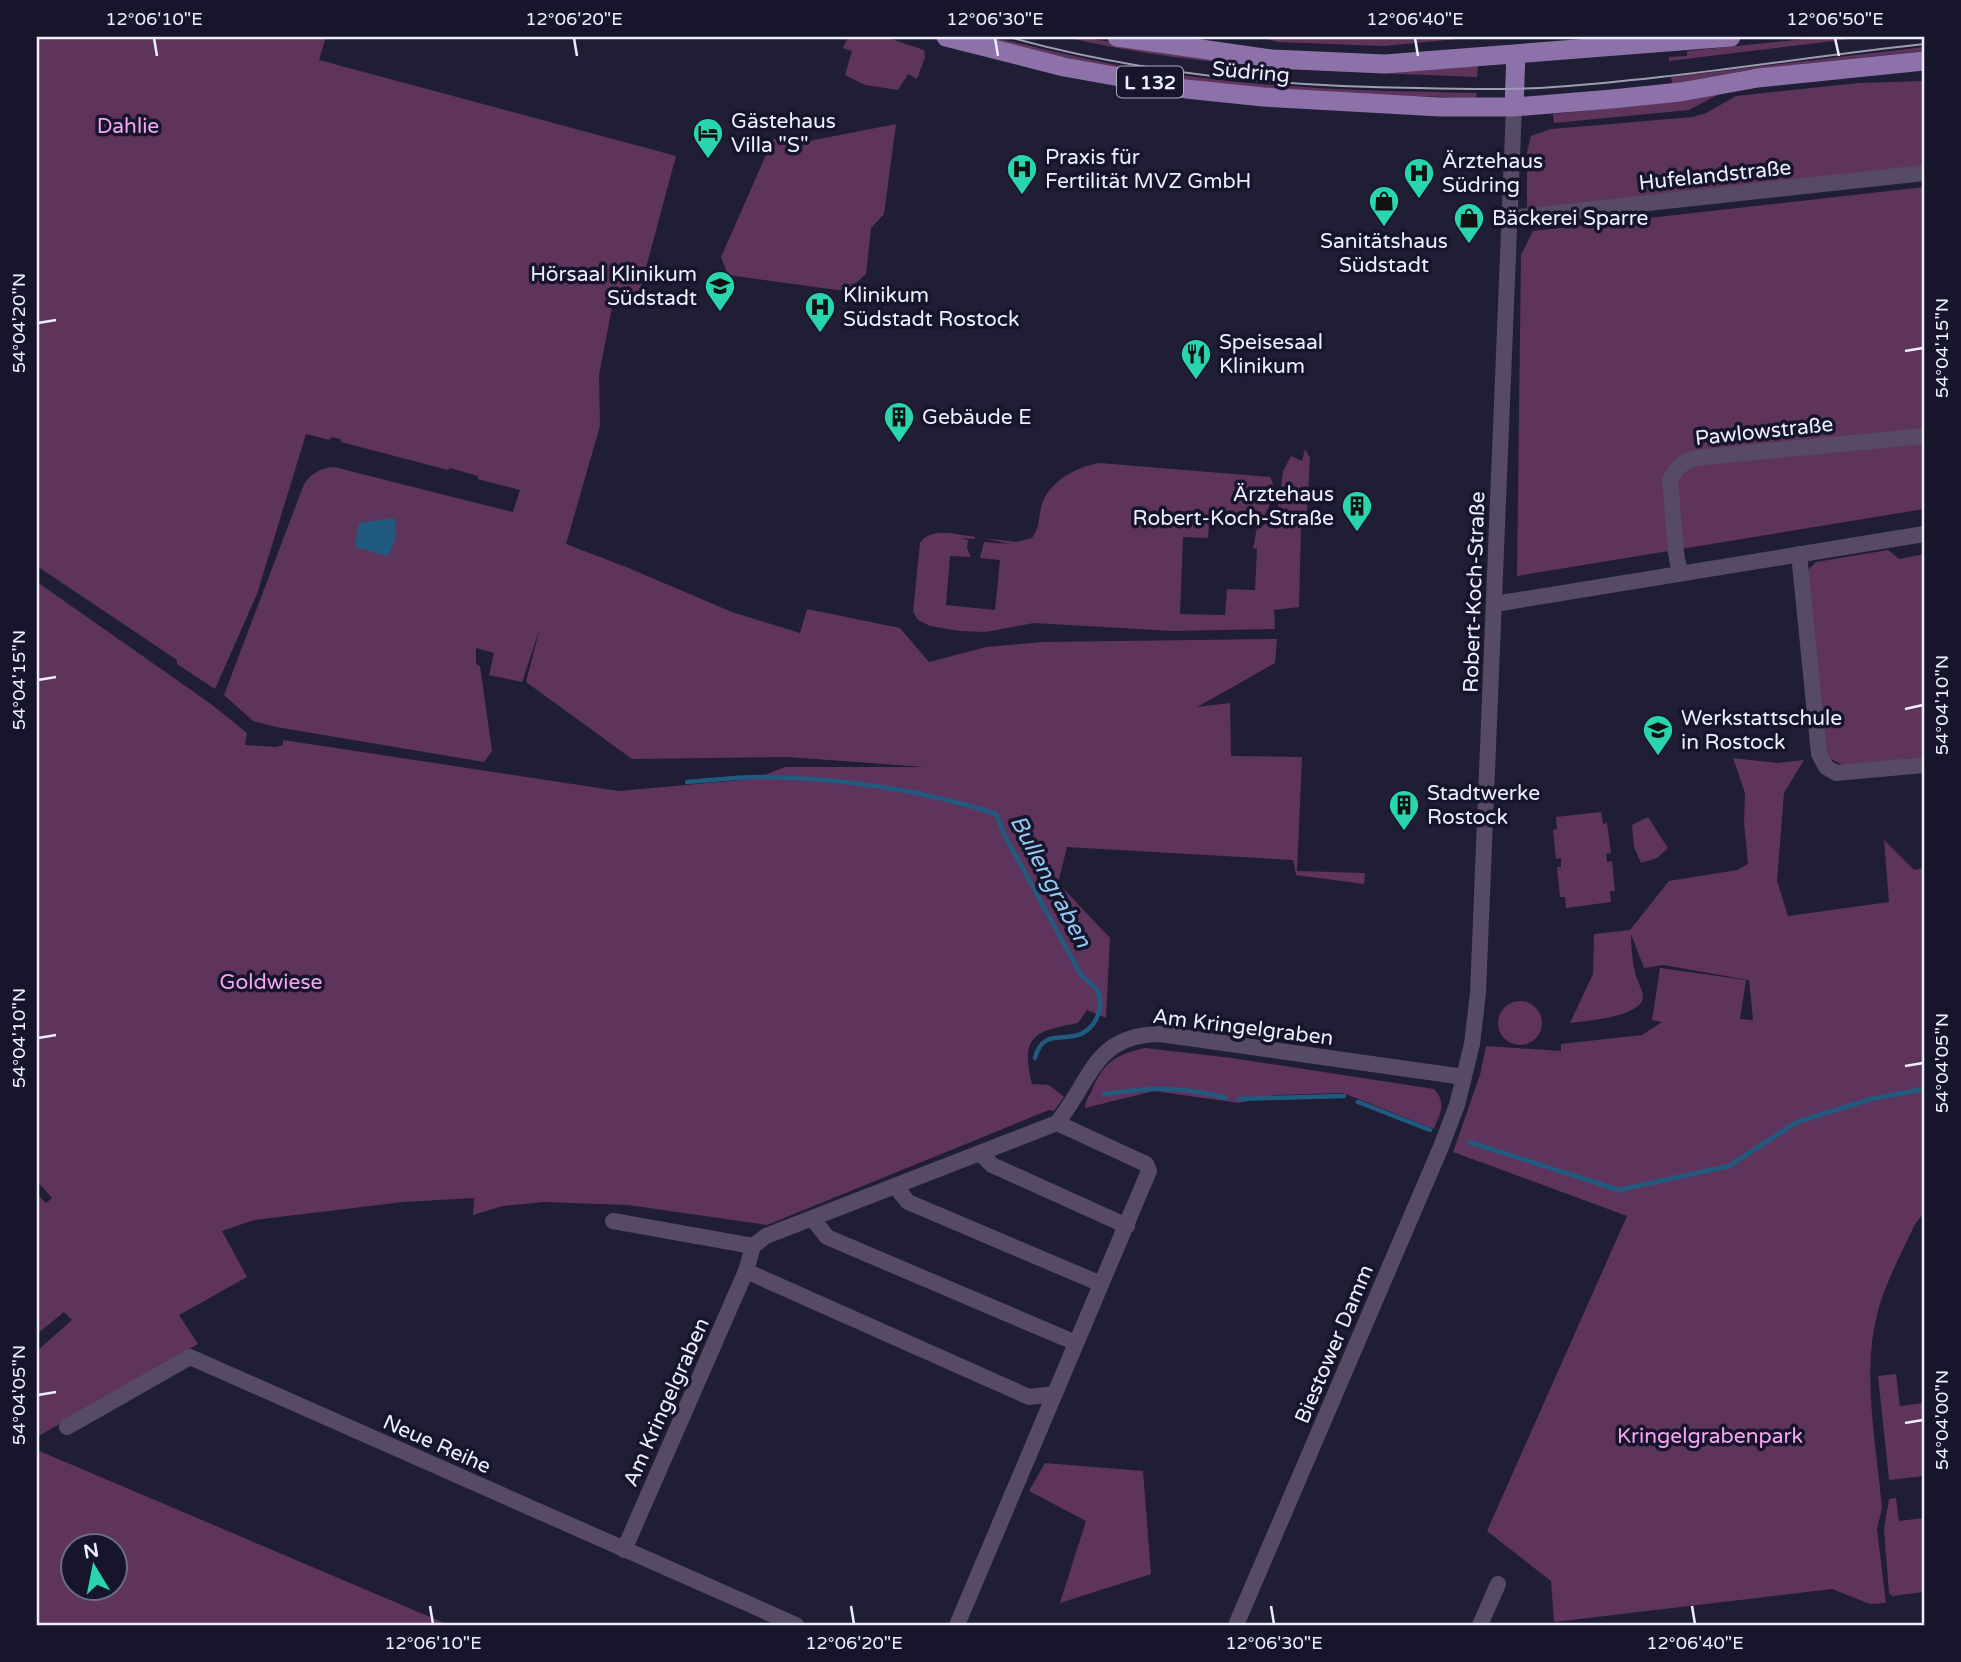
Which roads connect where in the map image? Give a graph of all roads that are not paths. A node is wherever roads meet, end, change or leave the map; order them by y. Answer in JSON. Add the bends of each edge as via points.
{"nodes":[{"id":1,"x":946,"y":37,"type":"edge"},
{"id":2,"x":1117,"y":37,"type":"edge"},
{"id":3,"x":1731,"y":37,"type":"edge"},
{"id":4,"x":1516,"y":54,"type":"junction"},
{"id":5,"x":1924,"y":61,"type":"edge"},
{"id":6,"x":1514,"y":107,"type":"junction"},
{"id":7,"x":1924,"y":173,"type":"edge"},
{"id":8,"x":1510,"y":218,"type":"junction"},
{"id":9,"x":1924,"y":436,"type":"edge"},
{"id":10,"x":1924,"y":534,"type":"edge"},
{"id":11,"x":1799,"y":554,"type":"junction"},
{"id":12,"x":1680,"y":574,"type":"junction"},
{"id":13,"x":1495,"y":604,"type":"junction"},
{"id":14,"x":1924,"y":765,"type":"edge"},
{"id":15,"x":1464,"y":1077,"type":"junction"},
{"id":16,"x":1057,"y":1123,"type":"junction"},
{"id":17,"x":980,"y":1153,"type":"junction"},
{"id":18,"x":895,"y":1186,"type":"junction"},
{"id":19,"x":812,"y":1219,"type":"junction"},
{"id":20,"x":613,"y":1221,"type":"dead end"},
{"id":21,"x":1127,"y":1226,"type":"junction"},
{"id":22,"x":752,"y":1246,"type":"junction"},
{"id":23,"x":746,"y":1271,"type":"junction"},
{"id":24,"x":1101,"y":1284,"type":"junction"},
{"id":25,"x":1076,"y":1343,"type":"junction"},
{"id":26,"x":1055,"y":1394,"type":"junction"},
{"id":27,"x":68,"y":1427,"type":"dead end"},
{"id":28,"x":624,"y":1550,"type":"junction"},
{"id":29,"x":1498,"y":1584,"type":"dead end"},
{"id":30,"x":796,"y":1625,"type":"edge"},
{"id":31,"x":957,"y":1625,"type":"edge"},
{"id":32,"x":1236,"y":1625,"type":"edge"},
{"id":33,"x":1480,"y":1625,"type":"edge"}],
"edges":[{"from":1,"to":6,"type":"main road","name":"Südring","number":"L 132","via":[[1064,67],[1186,89],[1357,104]]},
{"from":2,"to":4,"type":"main road","name":"Südring","number":"L 132","via":[[1272,59],[1337,63]]},
{"from":3,"to":4,"type":"main road","name":"Südring","number":"L 132"},
{"from":4,"to":6,"type":"main road"},
{"from":5,"to":6,"type":"main road","name":"Südring","number":"L 132","via":[[1758,78],[1680,92]]},
{"from":6,"to":8,"type":"street","name":"Robert-Koch-Straße"},
{"from":7,"to":8,"type":"street","name":"Hufelandstraße"},
{"from":8,"to":13,"type":"street","name":"Robert-Koch-Straße"},
{"from":9,"to":12,"type":"street","name":"Pawlowstraße","via":[[1685,462],[1670,480]]},
{"from":10,"to":11,"type":"street"},
{"from":11,"to":12,"type":"street"},
{"from":11,"to":14,"type":"street","via":[[1819,754],[1826,767],[1836,773]]},
{"from":12,"to":13,"type":"street"},
{"from":13,"to":15,"type":"street","name":"Robert-Koch-Straße","via":[[1478,993]]},
{"from":15,"to":16,"type":"street","name":"Am Kringelgraben","via":[[1141,1034],[1105,1051]]},
{"from":15,"to":32,"type":"street","name":"Biestower Damm","via":[[1441,1147]]},
{"from":16,"to":17,"type":"street"},
{"from":16,"to":21,"type":"street","via":[[1146,1164],[1146,1184]]},
{"from":17,"to":18,"type":"street"},
{"from":17,"to":21,"type":"street","via":[[992,1165]]},
{"from":18,"to":19,"type":"street"},
{"from":18,"to":24,"type":"street","via":[[908,1202]]},
{"from":19,"to":22,"type":"street"},
{"from":19,"to":25,"type":"street","via":[[827,1237]]},
{"from":20,"to":22,"type":"street"},
{"from":21,"to":24,"type":"street"},
{"from":22,"to":23,"type":"street","name":"Am Kringelgraben"},
{"from":23,"to":26,"type":"street","via":[[1029,1397]]},
{"from":23,"to":28,"type":"street","name":"Am Kringelgraben"},
{"from":24,"to":25,"type":"street"},
{"from":25,"to":26,"type":"street"},
{"from":26,"to":31,"type":"street"},
{"from":27,"to":28,"type":"street","name":"Neue Reihe","via":[[190,1357]]},
{"from":28,"to":30,"type":"street","name":"Neue Reihe"},
{"from":29,"to":33,"type":"street"}]}
